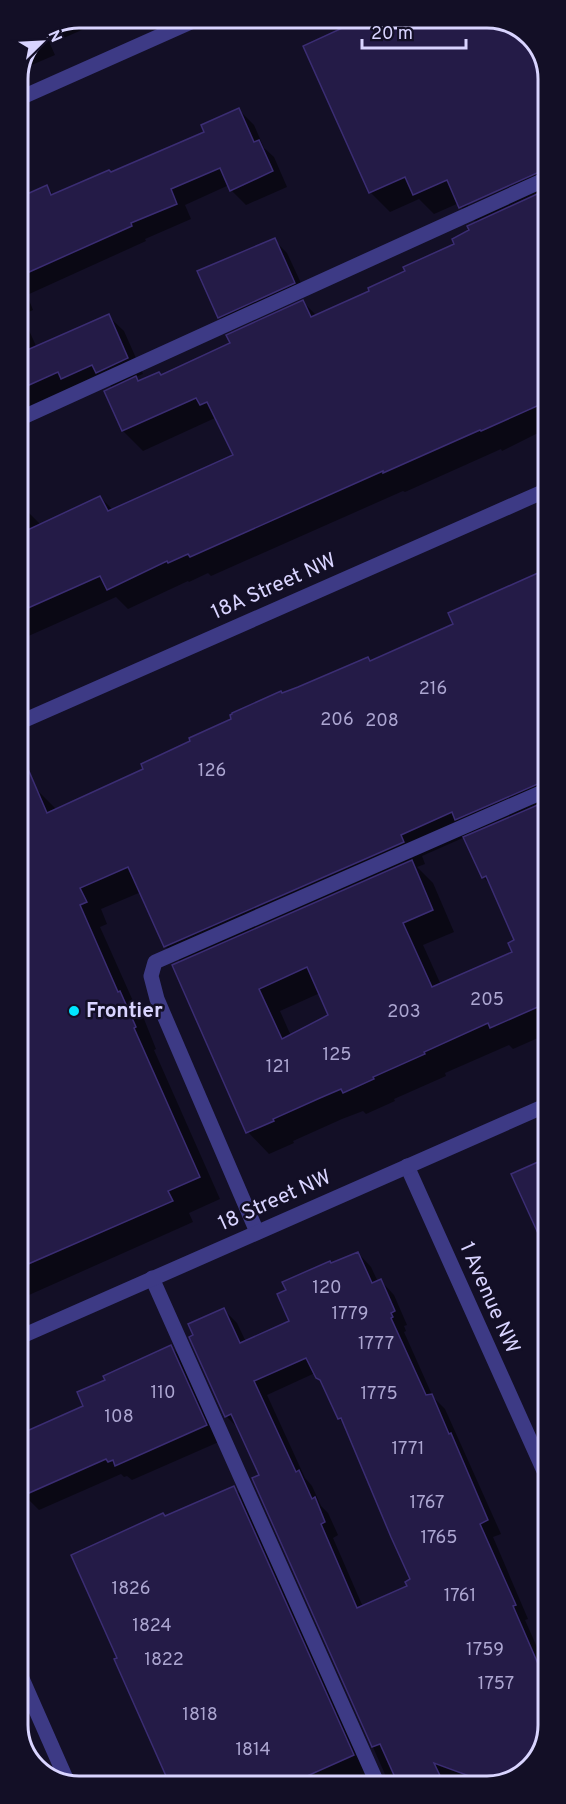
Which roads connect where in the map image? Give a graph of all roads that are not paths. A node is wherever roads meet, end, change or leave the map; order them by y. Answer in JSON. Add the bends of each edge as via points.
{"nodes":[{"id":1,"x":177,"y":28,"type":"edge"},
{"id":2,"x":28,"y":95,"type":"edge"},
{"id":3,"x":538,"y":183,"type":"edge"},
{"id":4,"x":28,"y":414,"type":"edge"},
{"id":5,"x":538,"y":494,"type":"edge"},
{"id":6,"x":28,"y":719,"type":"edge"},
{"id":7,"x":538,"y":794,"type":"edge"},
{"id":8,"x":538,"y":1109,"type":"edge"},
{"id":9,"x":407,"y":1166,"type":"junction"},
{"id":10,"x":257,"y":1232,"type":"junction"},
{"id":11,"x":152,"y":1278,"type":"junction"},
{"id":12,"x":28,"y":1332,"type":"edge"},
{"id":13,"x":538,"y":1458,"type":"edge"},
{"id":14,"x":28,"y":1692,"type":"edge"},
{"id":15,"x":64,"y":1773,"type":"edge"},
{"id":16,"x":374,"y":1776,"type":"edge"}],
"edges":[{"from":1,"to":2,"type":"street"},
{"from":3,"to":4,"type":"street"},
{"from":5,"to":6,"type":"street","name":"18A Street NW"},
{"from":7,"to":10,"type":"street","via":[[154,962],[151,976],[157,999]]},
{"from":8,"to":9,"type":"street","name":"18 Street NW"},
{"from":9,"to":10,"type":"street","name":"18 Street NW"},
{"from":9,"to":13,"type":"street","name":"1 Avenue NW"},
{"from":10,"to":11,"type":"street","name":"18 Street NW"},
{"from":11,"to":12,"type":"street","name":"18 Street NW"},
{"from":11,"to":16,"type":"street"},
{"from":14,"to":15,"type":"street"}]}
